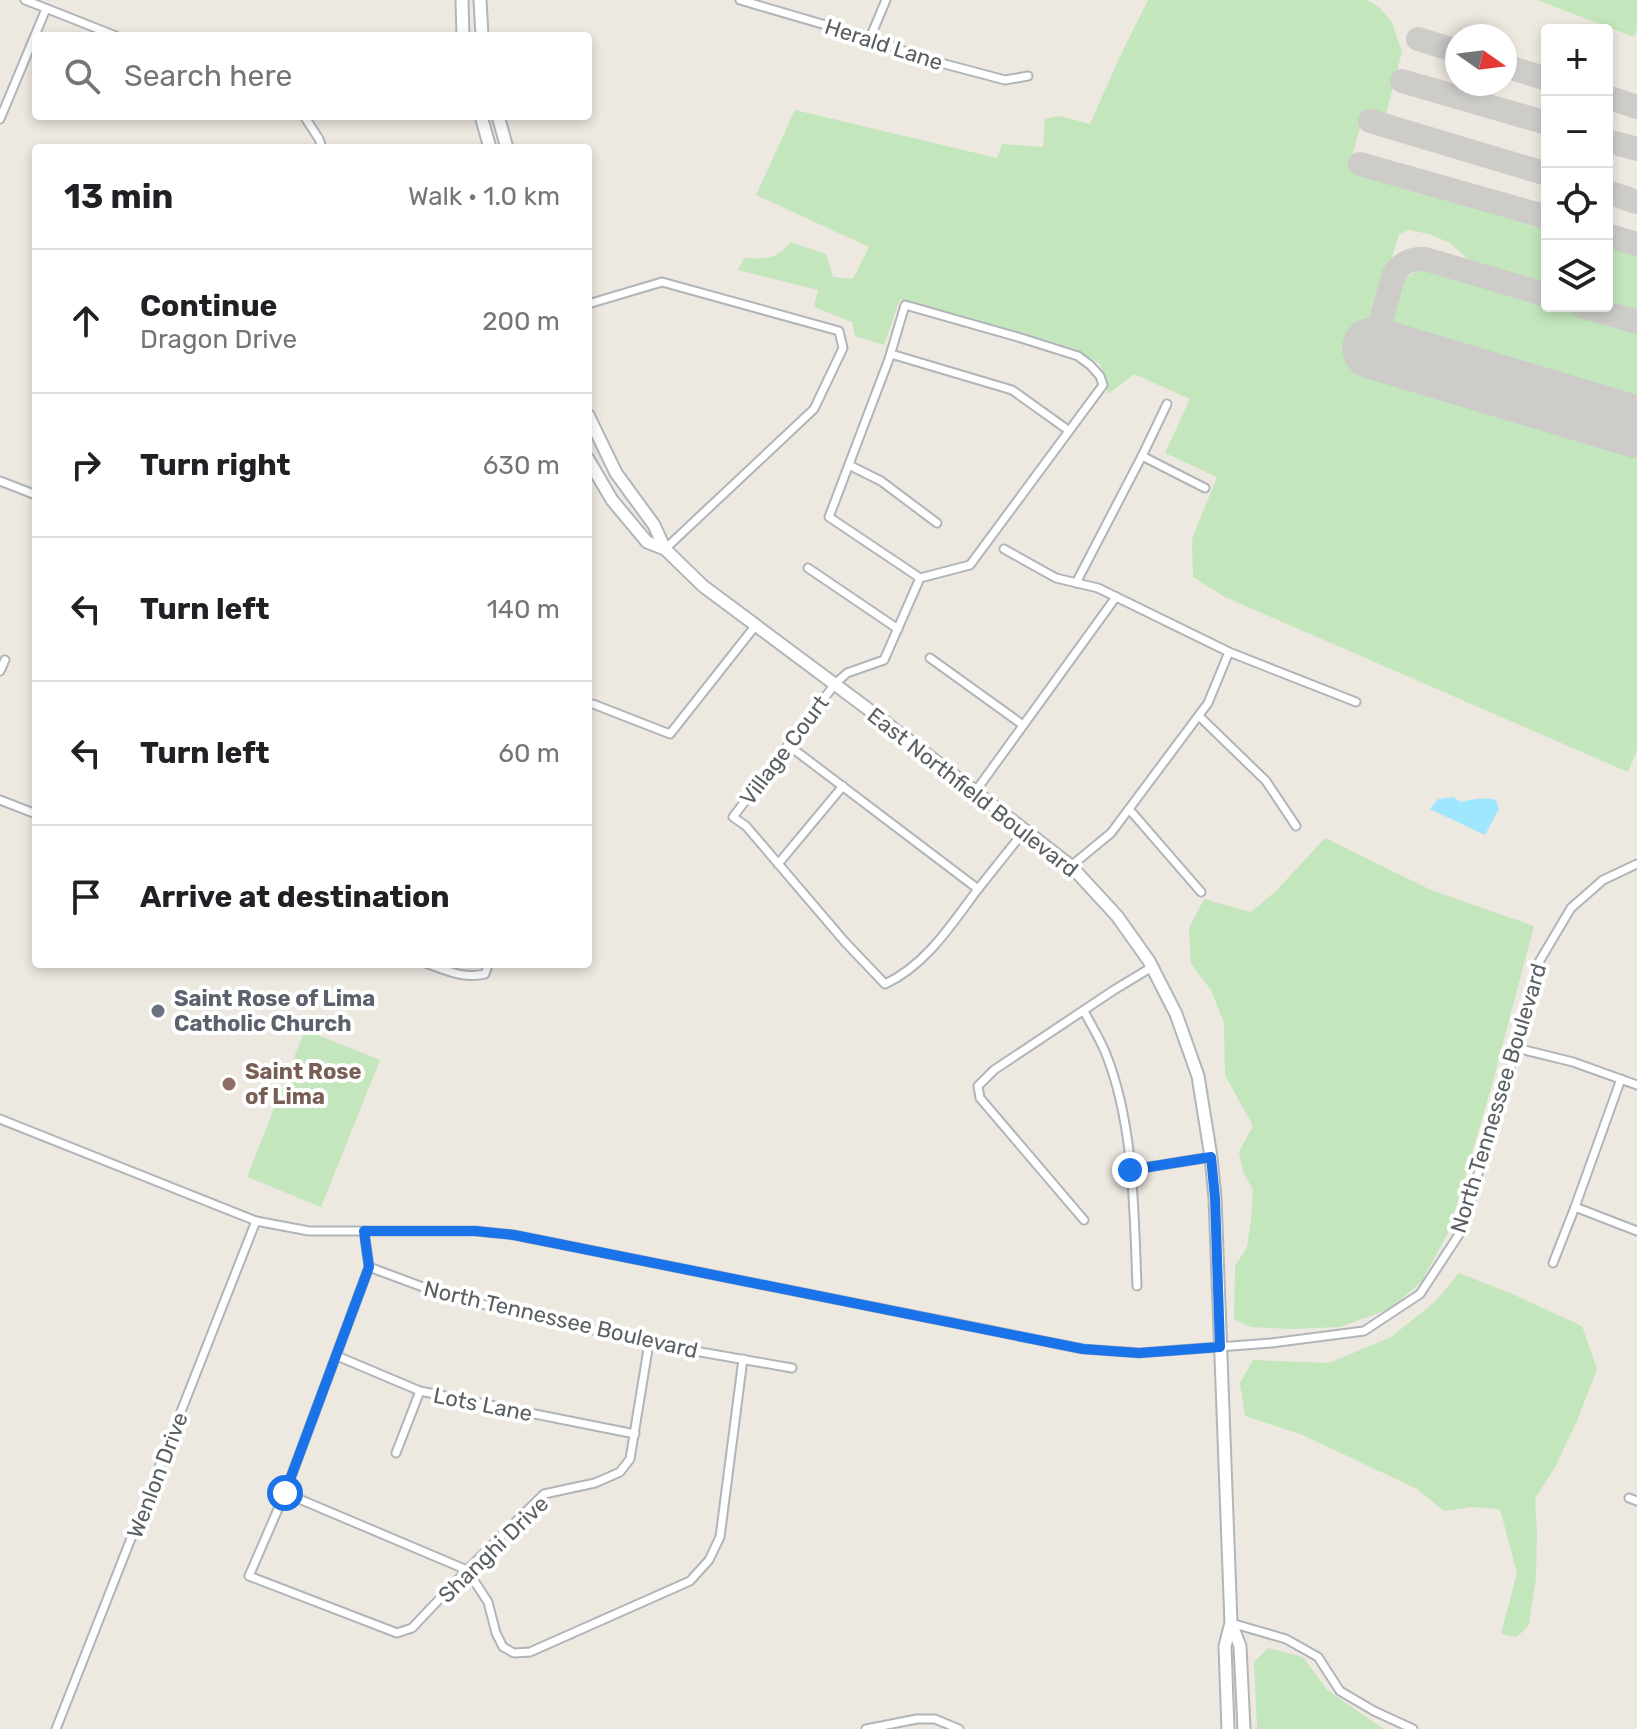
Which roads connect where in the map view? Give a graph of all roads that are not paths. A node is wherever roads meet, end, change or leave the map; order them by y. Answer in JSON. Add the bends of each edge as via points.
{"nodes":[{"id":1,"x":25,"y":0,"type":"edge"},
{"id":2,"x":462,"y":0,"type":"edge"},
{"id":3,"x":480,"y":0,"type":"edge"},
{"id":4,"x":886,"y":0,"type":"edge"},
{"id":5,"x":745,"y":1,"type":"edge"},
{"id":6,"x":46,"y":9,"type":"junction"},
{"id":7,"x":36,"y":32,"type":"edge"},
{"id":8,"x":106,"y":32,"type":"edge"},
{"id":9,"x":463,"y":32,"type":"edge"},
{"id":10,"x":482,"y":32,"type":"edge"},
{"id":11,"x":870,"y":38,"type":"junction"},
{"id":12,"x":32,"y":42,"type":"edge"},
{"id":13,"x":1028,"y":76,"type":"dead end"},
{"id":14,"x":0,"y":119,"type":"edge"},
{"id":15,"x":307,"y":120,"type":"edge"},
{"id":16,"x":482,"y":120,"type":"edge"},
{"id":17,"x":499,"y":120,"type":"edge"},
{"id":18,"x":321,"y":144,"type":"edge"},
{"id":19,"x":489,"y":144,"type":"edge"},
{"id":20,"x":506,"y":144,"type":"edge"},
{"id":21,"x":592,"y":303,"type":"edge"},
{"id":22,"x":891,"y":354,"type":"junction"},
{"id":23,"x":1167,"y":404,"type":"dead end"},
{"id":24,"x":592,"y":423,"type":"edge"},
{"id":25,"x":1068,"y":430,"type":"junction"},
{"id":26,"x":1142,"y":456,"type":"junction"},
{"id":27,"x":849,"y":465,"type":"junction"},
{"id":28,"x":592,"y":466,"type":"edge"},
{"id":29,"x":0,"y":481,"type":"edge"},
{"id":30,"x":1205,"y":488,"type":"dead end"},
{"id":31,"x":32,"y":493,"type":"edge"},
{"id":32,"x":937,"y":523,"type":"dead end"},
{"id":33,"x":665,"y":549,"type":"junction"},
{"id":34,"x":1004,"y":549,"type":"dead end"},
{"id":35,"x":808,"y":568,"type":"dead end"},
{"id":36,"x":920,"y":578,"type":"junction"},
{"id":37,"x":1076,"y":583,"type":"junction"},
{"id":38,"x":1116,"y":597,"type":"junction"},
{"id":39,"x":756,"y":625,"type":"junction"},
{"id":40,"x":898,"y":629,"type":"junction"},
{"id":41,"x":1229,"y":652,"type":"junction"},
{"id":42,"x":930,"y":658,"type":"dead end"},
{"id":43,"x":5,"y":660,"type":"dead end"},
{"id":44,"x":0,"y":671,"type":"edge"},
{"id":45,"x":835,"y":684,"type":"junction"},
{"id":46,"x":1356,"y":702,"type":"dead end"},
{"id":47,"x":593,"y":704,"type":"dead end"},
{"id":48,"x":1199,"y":716,"type":"junction"},
{"id":49,"x":1023,"y":725,"type":"junction"},
{"id":50,"x":788,"y":745,"type":"junction"},
{"id":51,"x":843,"y":786,"type":"junction"},
{"id":52,"x":975,"y":792,"type":"junction"},
{"id":53,"x":0,"y":800,"type":"edge"},
{"id":54,"x":1129,"y":809,"type":"junction"},
{"id":55,"x":32,"y":812,"type":"edge"},
{"id":56,"x":1296,"y":826,"type":"dead end"},
{"id":57,"x":1025,"y":830,"type":"junction"},
{"id":58,"x":778,"y":864,"type":"junction"},
{"id":59,"x":1637,"y":864,"type":"edge"},
{"id":60,"x":1071,"y":866,"type":"junction"},
{"id":61,"x":978,"y":889,"type":"junction"},
{"id":62,"x":1201,"y":892,"type":"dead end"},
{"id":63,"x":1152,"y":967,"type":"junction"},
{"id":64,"x":439,"y":968,"type":"edge"},
{"id":65,"x":487,"y":968,"type":"edge"},
{"id":66,"x":1084,"y":1011,"type":"junction"},
{"id":67,"x":1516,"y":1048,"type":"junction"},
{"id":68,"x":1621,"y":1079,"type":"junction"},
{"id":69,"x":1637,"y":1085,"type":"edge"},
{"id":70,"x":0,"y":1119,"type":"edge"},
{"id":71,"x":1211,"y":1157,"type":"junction"},
{"id":72,"x":1130,"y":1170,"type":"junction"},
{"id":73,"x":1575,"y":1207,"type":"junction"},
{"id":74,"x":1084,"y":1220,"type":"dead end"},
{"id":75,"x":256,"y":1221,"type":"junction"},
{"id":76,"x":364,"y":1231,"type":"junction"},
{"id":77,"x":1637,"y":1231,"type":"edge"},
{"id":78,"x":1553,"y":1263,"type":"dead end"},
{"id":79,"x":369,"y":1267,"type":"junction"},
{"id":80,"x":1137,"y":1286,"type":"dead end"},
{"id":81,"x":649,"y":1343,"type":"junction"},
{"id":82,"x":1220,"y":1347,"type":"junction"},
{"id":83,"x":337,"y":1356,"type":"junction"},
{"id":84,"x":743,"y":1359,"type":"junction"},
{"id":85,"x":792,"y":1368,"type":"dead end"},
{"id":86,"x":420,"y":1391,"type":"junction"},
{"id":87,"x":635,"y":1434,"type":"junction"},
{"id":88,"x":396,"y":1453,"type":"dead end"},
{"id":89,"x":285,"y":1493,"type":"junction"},
{"id":90,"x":467,"y":1570,"type":"junction"},
{"id":91,"x":1231,"y":1623,"type":"junction"},
{"id":92,"x":56,"y":1729,"type":"edge"},
{"id":93,"x":866,"y":1729,"type":"edge"},
{"id":94,"x":959,"y":1729,"type":"edge"},
{"id":95,"x":1228,"y":1729,"type":"edge"},
{"id":96,"x":1244,"y":1729,"type":"edge"},
{"id":97,"x":1413,"y":1729,"type":"edge"}],
"edges":[{"from":1,"to":6,"type":"street"},
{"from":2,"to":9,"type":"main road"},
{"from":3,"to":10,"type":"main road"},
{"from":4,"to":11,"type":"street"},
{"from":5,"to":11,"type":"street","name":"Herald Lane"},
{"from":6,"to":7,"type":"street"},
{"from":6,"to":8,"type":"street"},
{"from":11,"to":13,"type":"street","name":"Herald Lane","via":[[1005,80]]},
{"from":12,"to":14,"type":"street"},
{"from":15,"to":18,"type":"street"},
{"from":16,"to":19,"type":"main road"},
{"from":17,"to":20,"type":"main road"},
{"from":21,"to":33,"type":"street","via":[[662,282],[839,331],[843,348],[814,409]]},
{"from":22,"to":25,"type":"street","via":[[1012,390]]},
{"from":22,"to":25,"type":"street","via":[[905,305],[1078,356],[1103,385]]},
{"from":22,"to":27,"type":"street"},
{"from":23,"to":26,"type":"street"},
{"from":24,"to":33,"type":"main road","name":"East Northfield Boulevard","via":[[616,473]]},
{"from":25,"to":36,"type":"street","via":[[970,565]]},
{"from":26,"to":30,"type":"street"},
{"from":26,"to":37,"type":"street"},
{"from":27,"to":32,"type":"street","via":[[881,481]]},
{"from":27,"to":36,"type":"street","via":[[829,517]]},
{"from":28,"to":33,"type":"main road","name":"East Northfield Boulevard","via":[[647,542]]},
{"from":29,"to":31,"type":"street"},
{"from":33,"to":39,"type":"main road","name":"East Northfield Boulevard","via":[[703,586]]},
{"from":34,"to":37,"type":"street","via":[[1056,578]]},
{"from":35,"to":40,"type":"street"},
{"from":36,"to":40,"type":"street"},
{"from":37,"to":38,"type":"street"},
{"from":38,"to":41,"type":"street"},
{"from":38,"to":49,"type":"street"},
{"from":39,"to":45,"type":"main road","name":"East Northfield Boulevard"},
{"from":39,"to":47,"type":"street","via":[[670,734]]},
{"from":40,"to":45,"type":"street","via":[[884,660],[847,673]]},
{"from":41,"to":46,"type":"street"},
{"from":41,"to":48,"type":"street"},
{"from":42,"to":49,"type":"street"},
{"from":43,"to":44,"type":"street"},
{"from":45,"to":50,"type":"street","name":"Village Court"},
{"from":45,"to":52,"type":"main road","name":"East Northfield Boulevard"},
{"from":48,"to":54,"type":"street"},
{"from":48,"to":56,"type":"street","via":[[1266,781]]},
{"from":49,"to":52,"type":"street"},
{"from":50,"to":51,"type":"street"},
{"from":50,"to":58,"type":"street","name":"Village Court","via":[[733,817]]},
{"from":51,"to":58,"type":"street"},
{"from":51,"to":61,"type":"street"},
{"from":52,"to":57,"type":"main road","name":"East Northfield Boulevard"},
{"from":53,"to":55,"type":"street"},
{"from":54,"to":60,"type":"street","via":[[1111,833]]},
{"from":54,"to":62,"type":"street"},
{"from":57,"to":60,"type":"main road","name":"East Northfield Boulevard"},
{"from":57,"to":61,"type":"street"},
{"from":58,"to":61,"type":"street","via":[[885,984],[932,950]]},
{"from":59,"to":67,"type":"street","name":"North Tennessee Boulevard","via":[[1603,880],[1571,908],[1539,962]]},
{"from":60,"to":63,"type":"main road","name":"East Northfield Boulevard","via":[[1117,916]]},
{"from":63,"to":66,"type":"street"},
{"from":63,"to":71,"type":"main road","name":"East Northfield Boulevard","via":[[1198,1076]]},
{"from":64,"to":65,"type":"street","via":[[473,977]]},
{"from":66,"to":72,"type":"street","via":[[1106,1054],[1122,1106]]},
{"from":66,"to":74,"type":"street","via":[[978,1086],[980,1098]]},
{"from":67,"to":68,"type":"street"},
{"from":67,"to":82,"type":"street","name":"North Tennessee Boulevard","via":[[1460,1233],[1420,1294],[1364,1331]]},
{"from":68,"to":69,"type":"street"},
{"from":68,"to":73,"type":"street"},
{"from":70,"to":75,"type":"street","name":"North Tennessee Boulevard"},
{"from":71,"to":72,"type":"street"},
{"from":71,"to":82,"type":"main road","name":"East Northfield Boulevard"},
{"from":72,"to":80,"type":"street"},
{"from":73,"to":77,"type":"street"},
{"from":73,"to":78,"type":"street"},
{"from":75,"to":76,"type":"street","name":"North Tennessee Boulevard","via":[[309,1231]]},
{"from":75,"to":92,"type":"street","name":"Wenlon Drive"},
{"from":76,"to":79,"type":"street"},
{"from":76,"to":82,"type":"street","name":"North Tennessee Boulevard","via":[[514,1235],[1083,1349],[1139,1353]]},
{"from":79,"to":81,"type":"street","name":"North Tennessee Boulevard","via":[[447,1296]]},
{"from":79,"to":83,"type":"street"},
{"from":81,"to":84,"type":"street","name":"North Tennessee Boulevard"},
{"from":81,"to":87,"type":"street","name":"Shanghi Drive"},
{"from":82,"to":91,"type":"main road","name":"East Northfield Boulevard"},
{"from":83,"to":86,"type":"street","name":"Lots Lane"},
{"from":83,"to":89,"type":"street"},
{"from":84,"to":85,"type":"street","name":"North Tennessee Boulevard"},
{"from":84,"to":90,"type":"street","via":[[720,1537],[690,1581],[530,1652],[514,1653],[503,1647],[488,1602]]},
{"from":86,"to":87,"type":"street","name":"Lots Lane"},
{"from":86,"to":88,"type":"street"},
{"from":87,"to":90,"type":"street","name":"Shanghi Drive","via":[[630,1459],[620,1472],[544,1494]]},
{"from":89,"to":90,"type":"street"},
{"from":89,"to":90,"type":"street","name":"Shanghi Drive","via":[[249,1576],[397,1633],[412,1628]]},
{"from":91,"to":95,"type":"main road","name":"East Northfield Boulevard","via":[[1225,1646]]},
{"from":91,"to":96,"type":"main road","name":"East Northfield Boulevard","via":[[1240,1646]]},
{"from":91,"to":97,"type":"street","via":[[1286,1639],[1318,1657],[1340,1691]]},
{"from":93,"to":94,"type":"street","via":[[917,1719],[935,1719]]}]}
